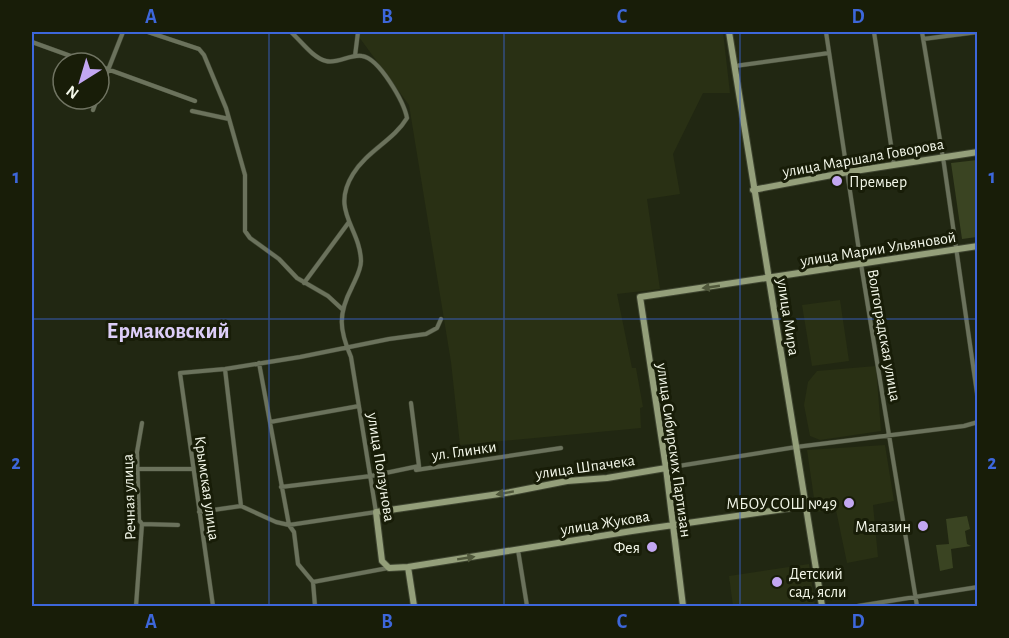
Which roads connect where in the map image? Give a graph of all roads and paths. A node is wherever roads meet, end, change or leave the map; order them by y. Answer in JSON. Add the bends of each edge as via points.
{"nodes":[{"id":1,"x":123,"y":32,"type":"edge"},
{"id":2,"x":148,"y":32,"type":"edge"},
{"id":3,"x":291,"y":32,"type":"edge"},
{"id":4,"x":358,"y":32,"type":"edge"},
{"id":5,"x":729,"y":32,"type":"edge"},
{"id":6,"x":826,"y":32,"type":"edge"},
{"id":7,"x":874,"y":32,"type":"edge"},
{"id":8,"x":922,"y":32,"type":"edge"},
{"id":9,"x":978,"y":32,"type":"edge"},
{"id":10,"x":924,"y":39,"type":"junction"},
{"id":11,"x":32,"y":42,"type":"edge"},
{"id":12,"x":57,"y":51,"type":"edge"},
{"id":13,"x":829,"y":53,"type":"junction"},
{"id":14,"x":354,"y":56,"type":"junction"},
{"id":15,"x":111,"y":62,"type":"edge"},
{"id":16,"x":734,"y":66,"type":"junction"},
{"id":17,"x":111,"y":70,"type":"edge"},
{"id":18,"x":195,"y":101,"type":"dead end"},
{"id":19,"x":192,"y":111,"type":"dead end"},
{"id":20,"x":229,"y":119,"type":"junction"},
{"id":21,"x":978,"y":152,"type":"edge"},
{"id":22,"x":943,"y":157,"type":"junction"},
{"id":23,"x":894,"y":165,"type":"junction"},
{"id":24,"x":848,"y":172,"type":"junction"},
{"id":25,"x":753,"y":190,"type":"junction"},
{"id":26,"x":349,"y":222,"type":"junction"},
{"id":27,"x":978,"y":246,"type":"edge"},
{"id":28,"x":956,"y":250,"type":"junction"},
{"id":29,"x":861,"y":264,"type":"junction"},
{"id":30,"x":769,"y":278,"type":"junction"},
{"id":31,"x":304,"y":283,"type":"junction"},
{"id":32,"x":640,"y":297,"type":"joint"},
{"id":33,"x":343,"y":310,"type":"junction"},
{"id":34,"x":441,"y":319,"type":"dead end"},
{"id":35,"x":347,"y":348,"type":"junction"},
{"id":36,"x":259,"y":363,"type":"junction"},
{"id":37,"x":225,"y":369,"type":"junction"},
{"id":38,"x":978,"y":400,"type":"edge"},
{"id":39,"x":411,"y":403,"type":"dead end"},
{"id":40,"x":359,"y":406,"type":"junction"},
{"id":41,"x":270,"y":422,"type":"junction"},
{"id":42,"x":978,"y":422,"type":"edge"},
{"id":43,"x":141,"y":423,"type":"dead end"},
{"id":44,"x":891,"y":436,"type":"junction"},
{"id":45,"x":796,"y":447,"type":"junction"},
{"id":46,"x":561,"y":448,"type":"dead end"},
{"id":47,"x":666,"y":468,"type":"junction"},
{"id":48,"x":137,"y":469,"type":"junction"},
{"id":49,"x":193,"y":469,"type":"junction"},
{"id":50,"x":371,"y":476,"type":"junction"},
{"id":51,"x":281,"y":487,"type":"junction"},
{"id":52,"x":241,"y":506,"type":"junction"},
{"id":53,"x":806,"y":506,"type":"junction"},
{"id":54,"x":199,"y":512,"type":"junction"},
{"id":55,"x":376,"y":512,"type":"junction"},
{"id":56,"x":142,"y":524,"type":"junction"},
{"id":57,"x":178,"y":525,"type":"dead end"},
{"id":58,"x":289,"y":525,"type":"junction"},
{"id":59,"x":672,"y":525,"type":"junction"},
{"id":60,"x":518,"y":550,"type":"junction"},
{"id":61,"x":408,"y":567,"type":"junction"},
{"id":62,"x":389,"y":568,"type":"junction"},
{"id":63,"x":313,"y":582,"type":"junction"},
{"id":64,"x":978,"y":587,"type":"edge"},
{"id":65,"x":916,"y":596,"type":"junction"},
{"id":66,"x":136,"y":606,"type":"edge"},
{"id":67,"x":213,"y":606,"type":"edge"},
{"id":68,"x":315,"y":606,"type":"edge"},
{"id":69,"x":414,"y":606,"type":"edge"},
{"id":70,"x":528,"y":606,"type":"edge"},
{"id":71,"x":683,"y":606,"type":"edge"},
{"id":72,"x":822,"y":606,"type":"edge"},
{"id":73,"x":858,"y":606,"type":"edge"},
{"id":74,"x":917,"y":606,"type":"edge"}],
"edges":[{"from":1,"to":15,"type":"street"},
{"from":2,"to":20,"type":"street","via":[[199,49]]},
{"from":3,"to":14,"type":"street","via":[[317,57],[332,62]]},
{"from":4,"to":14,"type":"street"},
{"from":5,"to":16,"type":"street","name":"улица Мира"},
{"from":6,"to":13,"type":"street","name":"Волгоградская улица"},
{"from":7,"to":23,"type":"street"},
{"from":8,"to":10,"type":"street"},
{"from":9,"to":10,"type":"street"},
{"from":10,"to":22,"type":"street"},
{"from":11,"to":12,"type":"street"},
{"from":13,"to":16,"type":"street"},
{"from":13,"to":24,"type":"street","name":"Волгоградская улица"},
{"from":14,"to":26,"type":"street","via":[[372,60],[381,70],[405,108],[407,118],[353,174],[344,202]]},
{"from":16,"to":25,"type":"street","name":"улица Мира"},
{"from":17,"to":18,"type":"street"},
{"from":19,"to":20,"type":"street"},
{"from":20,"to":31,"type":"street","via":[[245,175],[245,231]]},
{"from":21,"to":22,"type":"street","name":"улица Маршала Говорова"},
{"from":22,"to":23,"type":"street","name":"улица Маршала Говорова"},
{"from":22,"to":28,"type":"street"},
{"from":23,"to":24,"type":"street","name":"улица Маршала Говорова"},
{"from":24,"to":25,"type":"street","name":"улица Маршала Говорова"},
{"from":24,"to":29,"type":"street","name":"Волгоградская улица"},
{"from":25,"to":30,"type":"street","name":"улица Мира"},
{"from":26,"to":31,"type":"street"},
{"from":26,"to":33,"type":"street","via":[[361,264]]},
{"from":27,"to":28,"type":"street","name":"улица Марии Ульяновой"},
{"from":28,"to":29,"type":"street","name":"улица Марии Ульяновой"},
{"from":28,"to":38,"type":"street"},
{"from":29,"to":30,"type":"street","name":"улица Марии Ульяновой"},
{"from":29,"to":44,"type":"street","name":"Волгоградская улица"},
{"from":30,"to":32,"type":"street","name":"улица Марии Ульяновой","one_way":true},
{"from":30,"to":45,"type":"street","name":"улица Мира"},
{"from":31,"to":33,"type":"street"},
{"from":32,"to":47,"type":"street","name":"улица Сибирских Партизан"},
{"from":33,"to":35,"type":"street","name":"улица Ползунова","via":[[342,336]]},
{"from":34,"to":35,"type":"street","via":[[434,332]]},
{"from":35,"to":36,"type":"street"},
{"from":35,"to":40,"type":"street","name":"улица Ползунова"},
{"from":36,"to":37,"type":"street"},
{"from":36,"to":41,"type":"street"},
{"from":37,"to":49,"type":"street","name":"Крымская улица","via":[[180,373]]},
{"from":37,"to":52,"type":"street"},
{"from":39,"to":50,"type":"street","via":[[419,466]]},
{"from":40,"to":41,"type":"street"},
{"from":40,"to":50,"type":"street","name":"улица Ползунова"},
{"from":41,"to":51,"type":"street"},
{"from":42,"to":44,"type":"street","name":"улица Шпачека"},
{"from":43,"to":48,"type":"street","name":"Речная улица"},
{"from":44,"to":45,"type":"street","name":"улица Шпачека"},
{"from":44,"to":65,"type":"street","name":"Волгоградская улица"},
{"from":45,"to":47,"type":"street","name":"улица Шпачека"},
{"from":45,"to":53,"type":"street","name":"улица Мира"},
{"from":46,"to":50,"type":"street","name":"ул. Глинки"},
{"from":47,"to":55,"type":"street","name":"улица Шпачека","one_way":true},
{"from":47,"to":59,"type":"street","name":"улица Сибирских Партизан"},
{"from":48,"to":49,"type":"street"},
{"from":48,"to":56,"type":"street","name":"Речная улица"},
{"from":49,"to":54,"type":"street","name":"Крымская улица"},
{"from":50,"to":51,"type":"street"},
{"from":50,"to":55,"type":"street","name":"улица Ползунова"},
{"from":51,"to":58,"type":"street"},
{"from":52,"to":54,"type":"street"},
{"from":52,"to":58,"type":"street","name":"улица Шпачека"},
{"from":53,"to":59,"type":"street","name":"улица Жукова"},
{"from":53,"to":72,"type":"street","name":"улица Мира"},
{"from":54,"to":67,"type":"street","name":"Крымская улица"},
{"from":55,"to":58,"type":"street","name":"улица Шпачека"},
{"from":55,"to":62,"type":"street","name":"улица Ползунова","via":[[382,561]]},
{"from":56,"to":57,"type":"street"},
{"from":56,"to":66,"type":"street","name":"Речная улица"},
{"from":58,"to":63,"type":"street","via":[[294,532],[298,564]]},
{"from":59,"to":60,"type":"street","name":"улица Жукова"},
{"from":59,"to":71,"type":"street","name":"улица Сибирских Партизан"},
{"from":61,"to":60,"type":"street","name":"улица Жукова","one_way":true},
{"from":60,"to":70,"type":"street"},
{"from":61,"to":62,"type":"street"},
{"from":61,"to":69,"type":"street"},
{"from":62,"to":63,"type":"street"},
{"from":63,"to":68,"type":"street"},
{"from":64,"to":65,"type":"street"},
{"from":65,"to":73,"type":"street"},
{"from":65,"to":74,"type":"street","name":"Волгоградская улица"}]}
